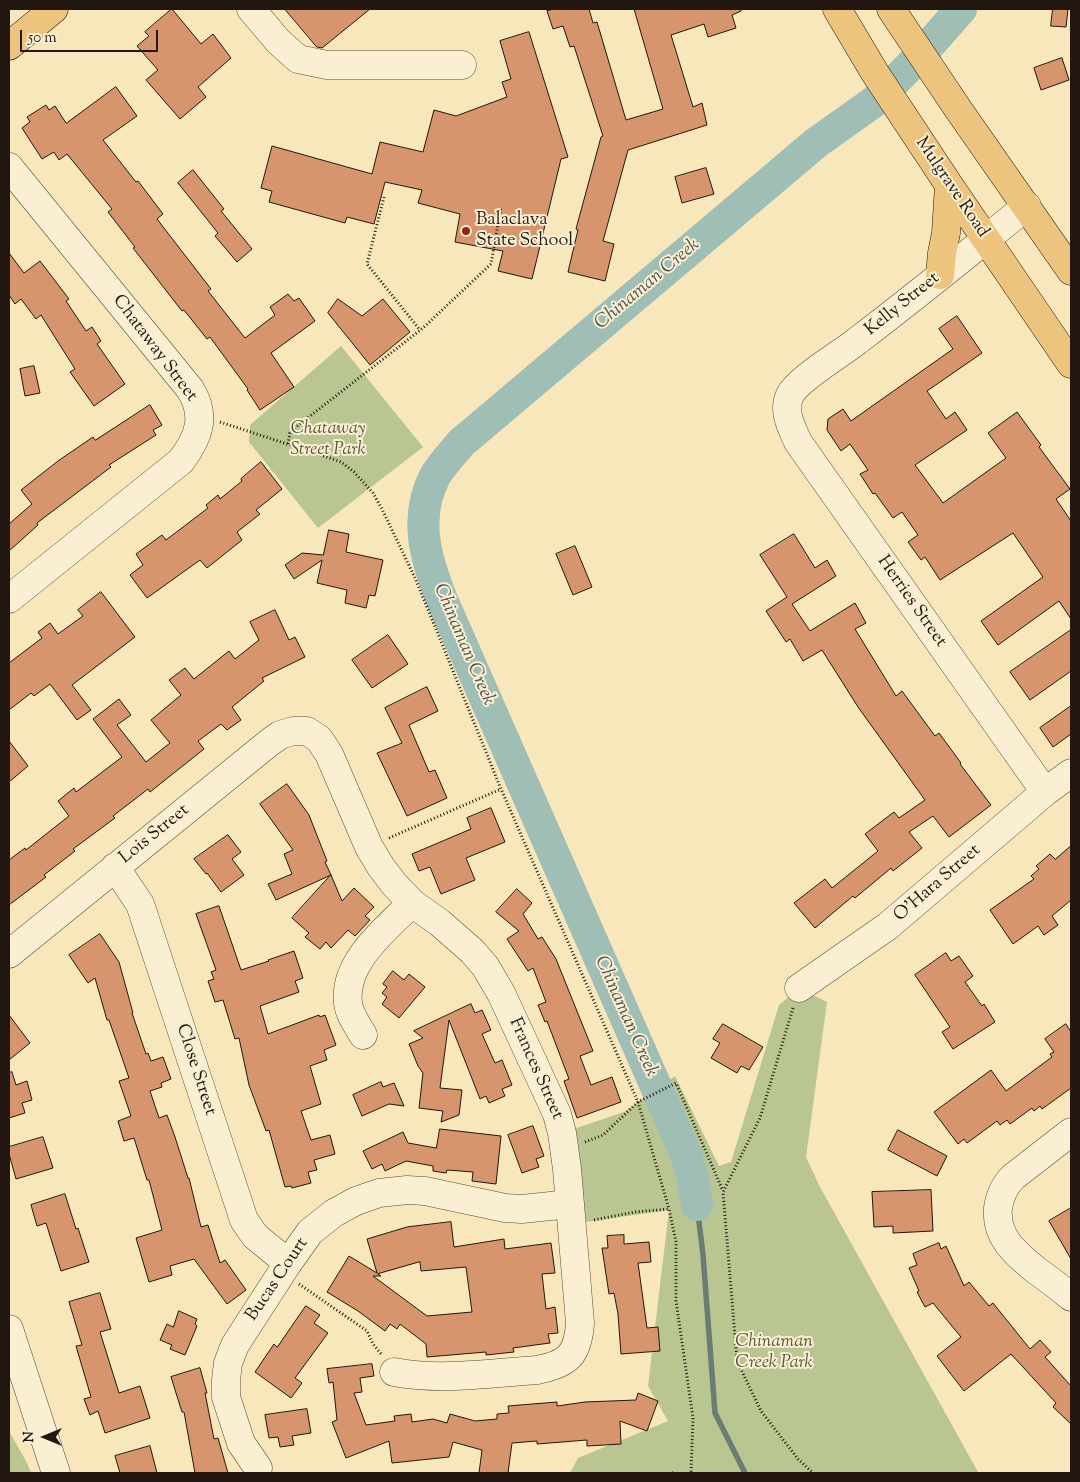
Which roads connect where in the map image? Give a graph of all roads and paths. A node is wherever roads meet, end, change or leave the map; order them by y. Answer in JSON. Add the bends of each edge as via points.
{"nodes":[{"id":1,"x":251,"y":9,"type":"edge"},
{"id":2,"x":837,"y":9,"type":"edge"},
{"id":3,"x":891,"y":9,"type":"edge"},
{"id":4,"x":47,"y":14,"type":"edge"},
{"id":5,"x":9,"y":46,"type":"edge"},
{"id":6,"x":9,"y":51,"type":"edge"},
{"id":7,"x":462,"y":65,"type":"dead end"},
{"id":8,"x":9,"y":167,"type":"edge"},
{"id":9,"x":949,"y":185,"type":"junction"},
{"id":10,"x":384,"y":197,"type":"dead end"},
{"id":11,"x":1027,"y":206,"type":"junction"},
{"id":12,"x":501,"y":207,"type":"dead end"},
{"id":13,"x":986,"y":239,"type":"junction"},
{"id":14,"x":1071,"y":271,"type":"edge"},
{"id":15,"x":940,"y":275,"type":"junction"},
{"id":16,"x":420,"y":330,"type":"junction"},
{"id":17,"x":1071,"y":364,"type":"edge"},
{"id":18,"x":786,"y":407,"type":"joint"},
{"id":19,"x":200,"y":416,"type":"junction"},
{"id":20,"x":288,"y":444,"type":"junction"},
{"id":21,"x":9,"y":599,"type":"edge"},
{"id":22,"x":307,"y":731,"type":"joint"},
{"id":23,"x":1071,"y":773,"type":"edge"},
{"id":24,"x":501,"y":789,"type":"junction"},
{"id":25,"x":1044,"y":792,"type":"junction"},
{"id":26,"x":369,"y":847,"type":"junction"},
{"id":27,"x":114,"y":867,"type":"junction"},
{"id":28,"x":412,"y":903,"type":"junction"},
{"id":29,"x":9,"y":954,"type":"edge"},
{"id":30,"x":799,"y":988,"type":"joint"},
{"id":31,"x":363,"y":1034,"type":"dead end"},
{"id":32,"x":638,"y":1102,"type":"junction"},
{"id":33,"x":1071,"y":1132,"type":"edge"},
{"id":34,"x":565,"y":1150,"type":"junction"},
{"id":35,"x":723,"y":1192,"type":"junction"},
{"id":36,"x":669,"y":1209,"type":"junction"},
{"id":37,"x":571,"y":1214,"type":"junction"},
{"id":38,"x":285,"y":1268,"type":"junction"},
{"id":39,"x":1071,"y":1297,"type":"edge"},
{"id":40,"x":9,"y":1329,"type":"edge"},
{"id":41,"x":394,"y":1372,"type":"joint"},
{"id":42,"x":258,"y":1468,"type":"dead end"},
{"id":43,"x":56,"y":1473,"type":"edge"},
{"id":44,"x":691,"y":1473,"type":"edge"},
{"id":45,"x":814,"y":1473,"type":"edge"}],
"edges":[{"from":1,"to":7,"type":"street","via":[[298,59],[327,65]]},
{"from":2,"to":9,"type":"main road","name":"Mulgrave Road"},
{"from":3,"to":11,"type":"main road"},
{"from":4,"to":5,"type":"main road"},
{"from":4,"to":6,"type":"street"},
{"from":8,"to":19,"type":"street","name":"Chataway Street","via":[[190,389]]},
{"from":9,"to":13,"type":"main road","name":"Mulgrave Road"},
{"from":9,"to":15,"type":"main road"},
{"from":10,"to":16,"type":"path","via":[[367,264]]},
{"from":11,"to":13,"type":"street","name":"Kelly Street"},
{"from":11,"to":14,"type":"main road"},
{"from":12,"to":16,"type":"path","via":[[491,264]]},
{"from":13,"to":15,"type":"street","name":"Kelly Street"},
{"from":13,"to":17,"type":"main road","name":"Mulgrave Road"},
{"from":15,"to":18,"type":"street","name":"Kelly Street","via":[[798,384]]},
{"from":16,"to":20,"type":"path","via":[[296,427],[290,433]]},
{"from":18,"to":25,"type":"street","name":"Herries Street","via":[[798,442]]},
{"from":19,"to":20,"type":"path"},
{"from":19,"to":21,"type":"street","name":"Chataway Street","via":[[195,439],[181,461]]},
{"from":20,"to":24,"type":"path","via":[[341,462],[358,476],[382,509],[416,580]]},
{"from":22,"to":26,"type":"street","name":"Frances Street","via":[[319,739],[329,754]]},
{"from":22,"to":27,"type":"street","name":"Lois Street","via":[[293,731],[270,742]]},
{"from":23,"to":25,"type":"street","name":"O'Hara Street"},
{"from":24,"to":26,"type":"path"},
{"from":24,"to":32,"type":"path"},
{"from":25,"to":30,"type":"street","name":"O'Hara Street","via":[[888,926]]},
{"from":26,"to":28,"type":"street","name":"Frances Street","via":[[394,884]]},
{"from":27,"to":29,"type":"street","name":"Lois Street"},
{"from":27,"to":38,"type":"street","name":"Close Street","via":[[140,904],[244,1220]]},
{"from":28,"to":31,"type":"street","via":[[365,951],[348,986],[348,1005]]},
{"from":28,"to":34,"type":"street","name":"Frances Street","via":[[440,923],[485,966],[501,993],[557,1114]]},
{"from":30,"to":35,"type":"path","via":[[760,1118]]},
{"from":32,"to":34,"type":"path","via":[[603,1135]]},
{"from":32,"to":35,"type":"path","via":[[676,1083]]},
{"from":32,"to":36,"type":"path"},
{"from":33,"to":39,"type":"street","via":[[1013,1177],[999,1199],[997,1215],[1007,1243]]},
{"from":34,"to":37,"type":"street","name":"Frances Street"},
{"from":35,"to":45,"type":"path","via":[[737,1360],[761,1411],[798,1459]]},
{"from":36,"to":37,"type":"path"},
{"from":36,"to":44,"type":"path","via":[[676,1242],[676,1301],[693,1418]]},
{"from":37,"to":38,"type":"street","name":"Bucas Court","via":[[505,1208],[425,1191],[379,1193],[334,1213],[310,1232]]},
{"from":37,"to":41,"type":"street","name":"Frances Street","via":[[580,1323],[579,1338],[573,1352],[564,1361],[537,1370],[441,1376]]},
{"from":38,"to":41,"type":"path","via":[[367,1331]]},
{"from":38,"to":42,"type":"street","name":"Bucas Court","via":[[235,1345],[228,1363],[226,1398],[241,1443]]},
{"from":40,"to":43,"type":"street"}]}
